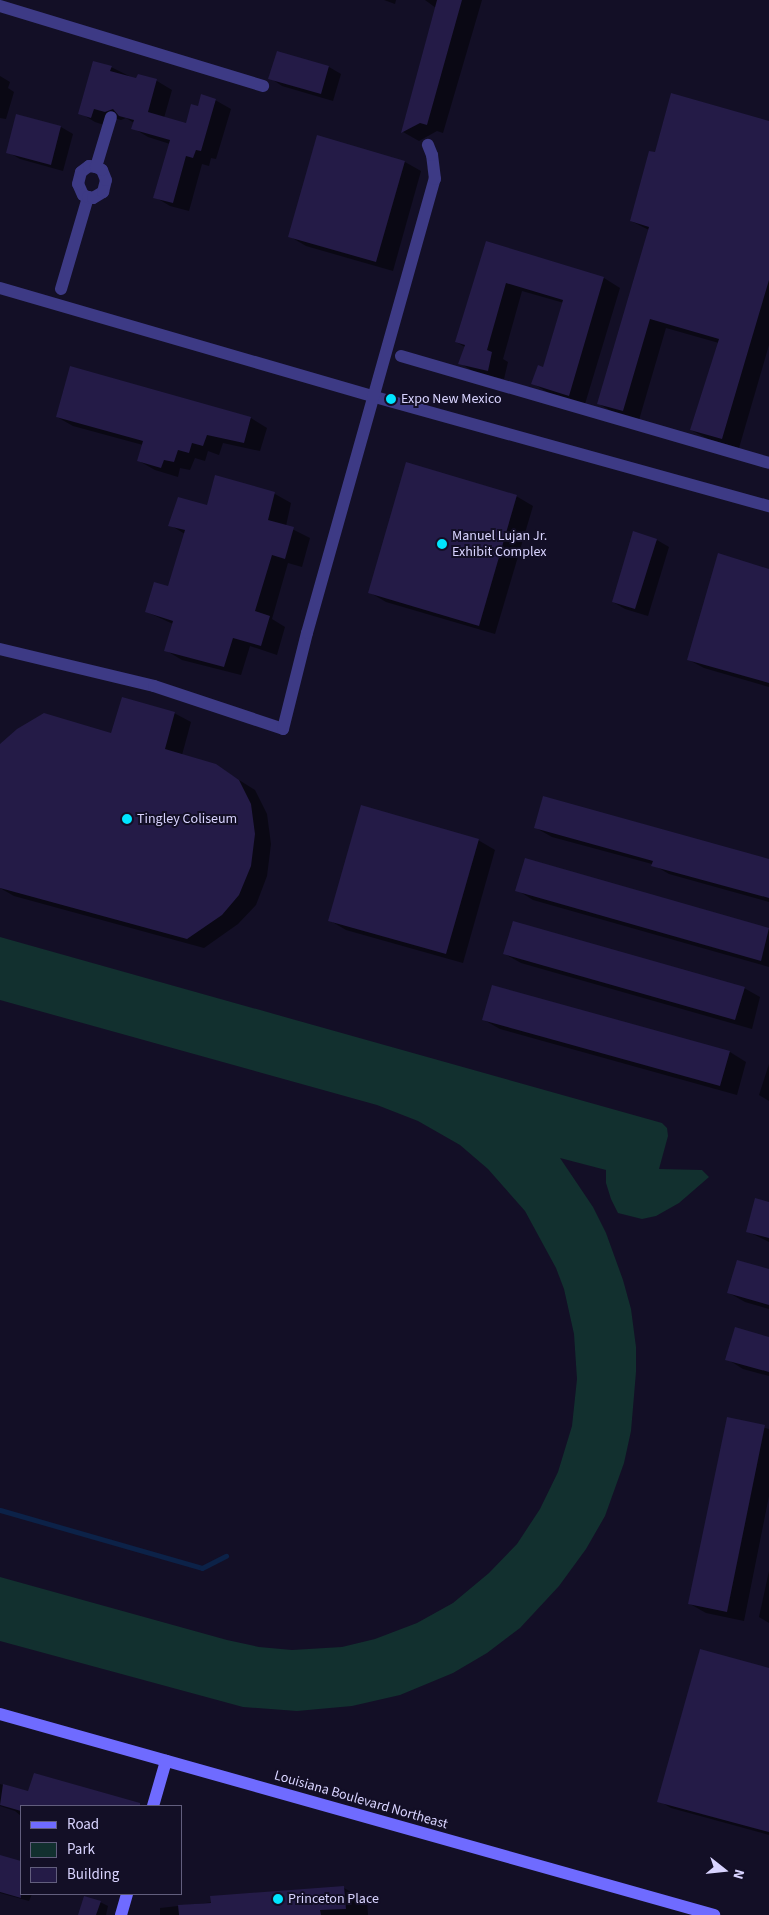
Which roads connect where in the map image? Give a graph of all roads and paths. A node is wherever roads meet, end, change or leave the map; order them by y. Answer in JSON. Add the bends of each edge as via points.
{"nodes":[{"id":1,"x":0,"y":6,"type":"edge"},
{"id":2,"x":263,"y":86,"type":"dead end"},
{"id":3,"x":111,"y":117,"type":"dead end"},
{"id":4,"x":428,"y":145,"type":"dead end"},
{"id":5,"x":96,"y":167,"type":"junction"},
{"id":6,"x":88,"y":197,"type":"junction"},
{"id":7,"x":0,"y":288,"type":"edge"},
{"id":8,"x":61,"y":289,"type":"dead end"},
{"id":9,"x":401,"y":356,"type":"dead end"},
{"id":10,"x":376,"y":397,"type":"junction"},
{"id":11,"x":769,"y":462,"type":"edge"},
{"id":12,"x":769,"y":506,"type":"edge"},
{"id":13,"x":0,"y":649,"type":"edge"},
{"id":14,"x":0,"y":1714,"type":"edge"},
{"id":15,"x":166,"y":1760,"type":"junction"},
{"id":16,"x":153,"y":1805,"type":"edge"},
{"id":17,"x":127,"y":1895,"type":"edge"},
{"id":18,"x":121,"y":1915,"type":"edge"},
{"id":19,"x":714,"y":1915,"type":"edge"}],
"edges":[{"from":1,"to":2,"type":"street"},
{"from":3,"to":5,"type":"street"},
{"from":4,"to":10,"type":"street","via":[[436,179]]},
{"from":5,"to":6,"type":"street","via":[[102,170],[105,185],[102,192],[93,198]]},
{"from":5,"to":6,"type":"street","via":[[90,166],[81,172],[78,184],[83,195]]},
{"from":6,"to":8,"type":"street"},
{"from":7,"to":10,"type":"street"},
{"from":9,"to":11,"type":"street"},
{"from":10,"to":12,"type":"street"},
{"from":10,"to":13,"type":"street","via":[[307,632],[283,729],[154,686]]},
{"from":14,"to":15,"type":"main road","name":"Louisiana Boulevard Northeast"},
{"from":15,"to":16,"type":"main road"},
{"from":15,"to":19,"type":"main road","name":"Louisiana Boulevard Northeast"},
{"from":17,"to":18,"type":"main road"}]}
